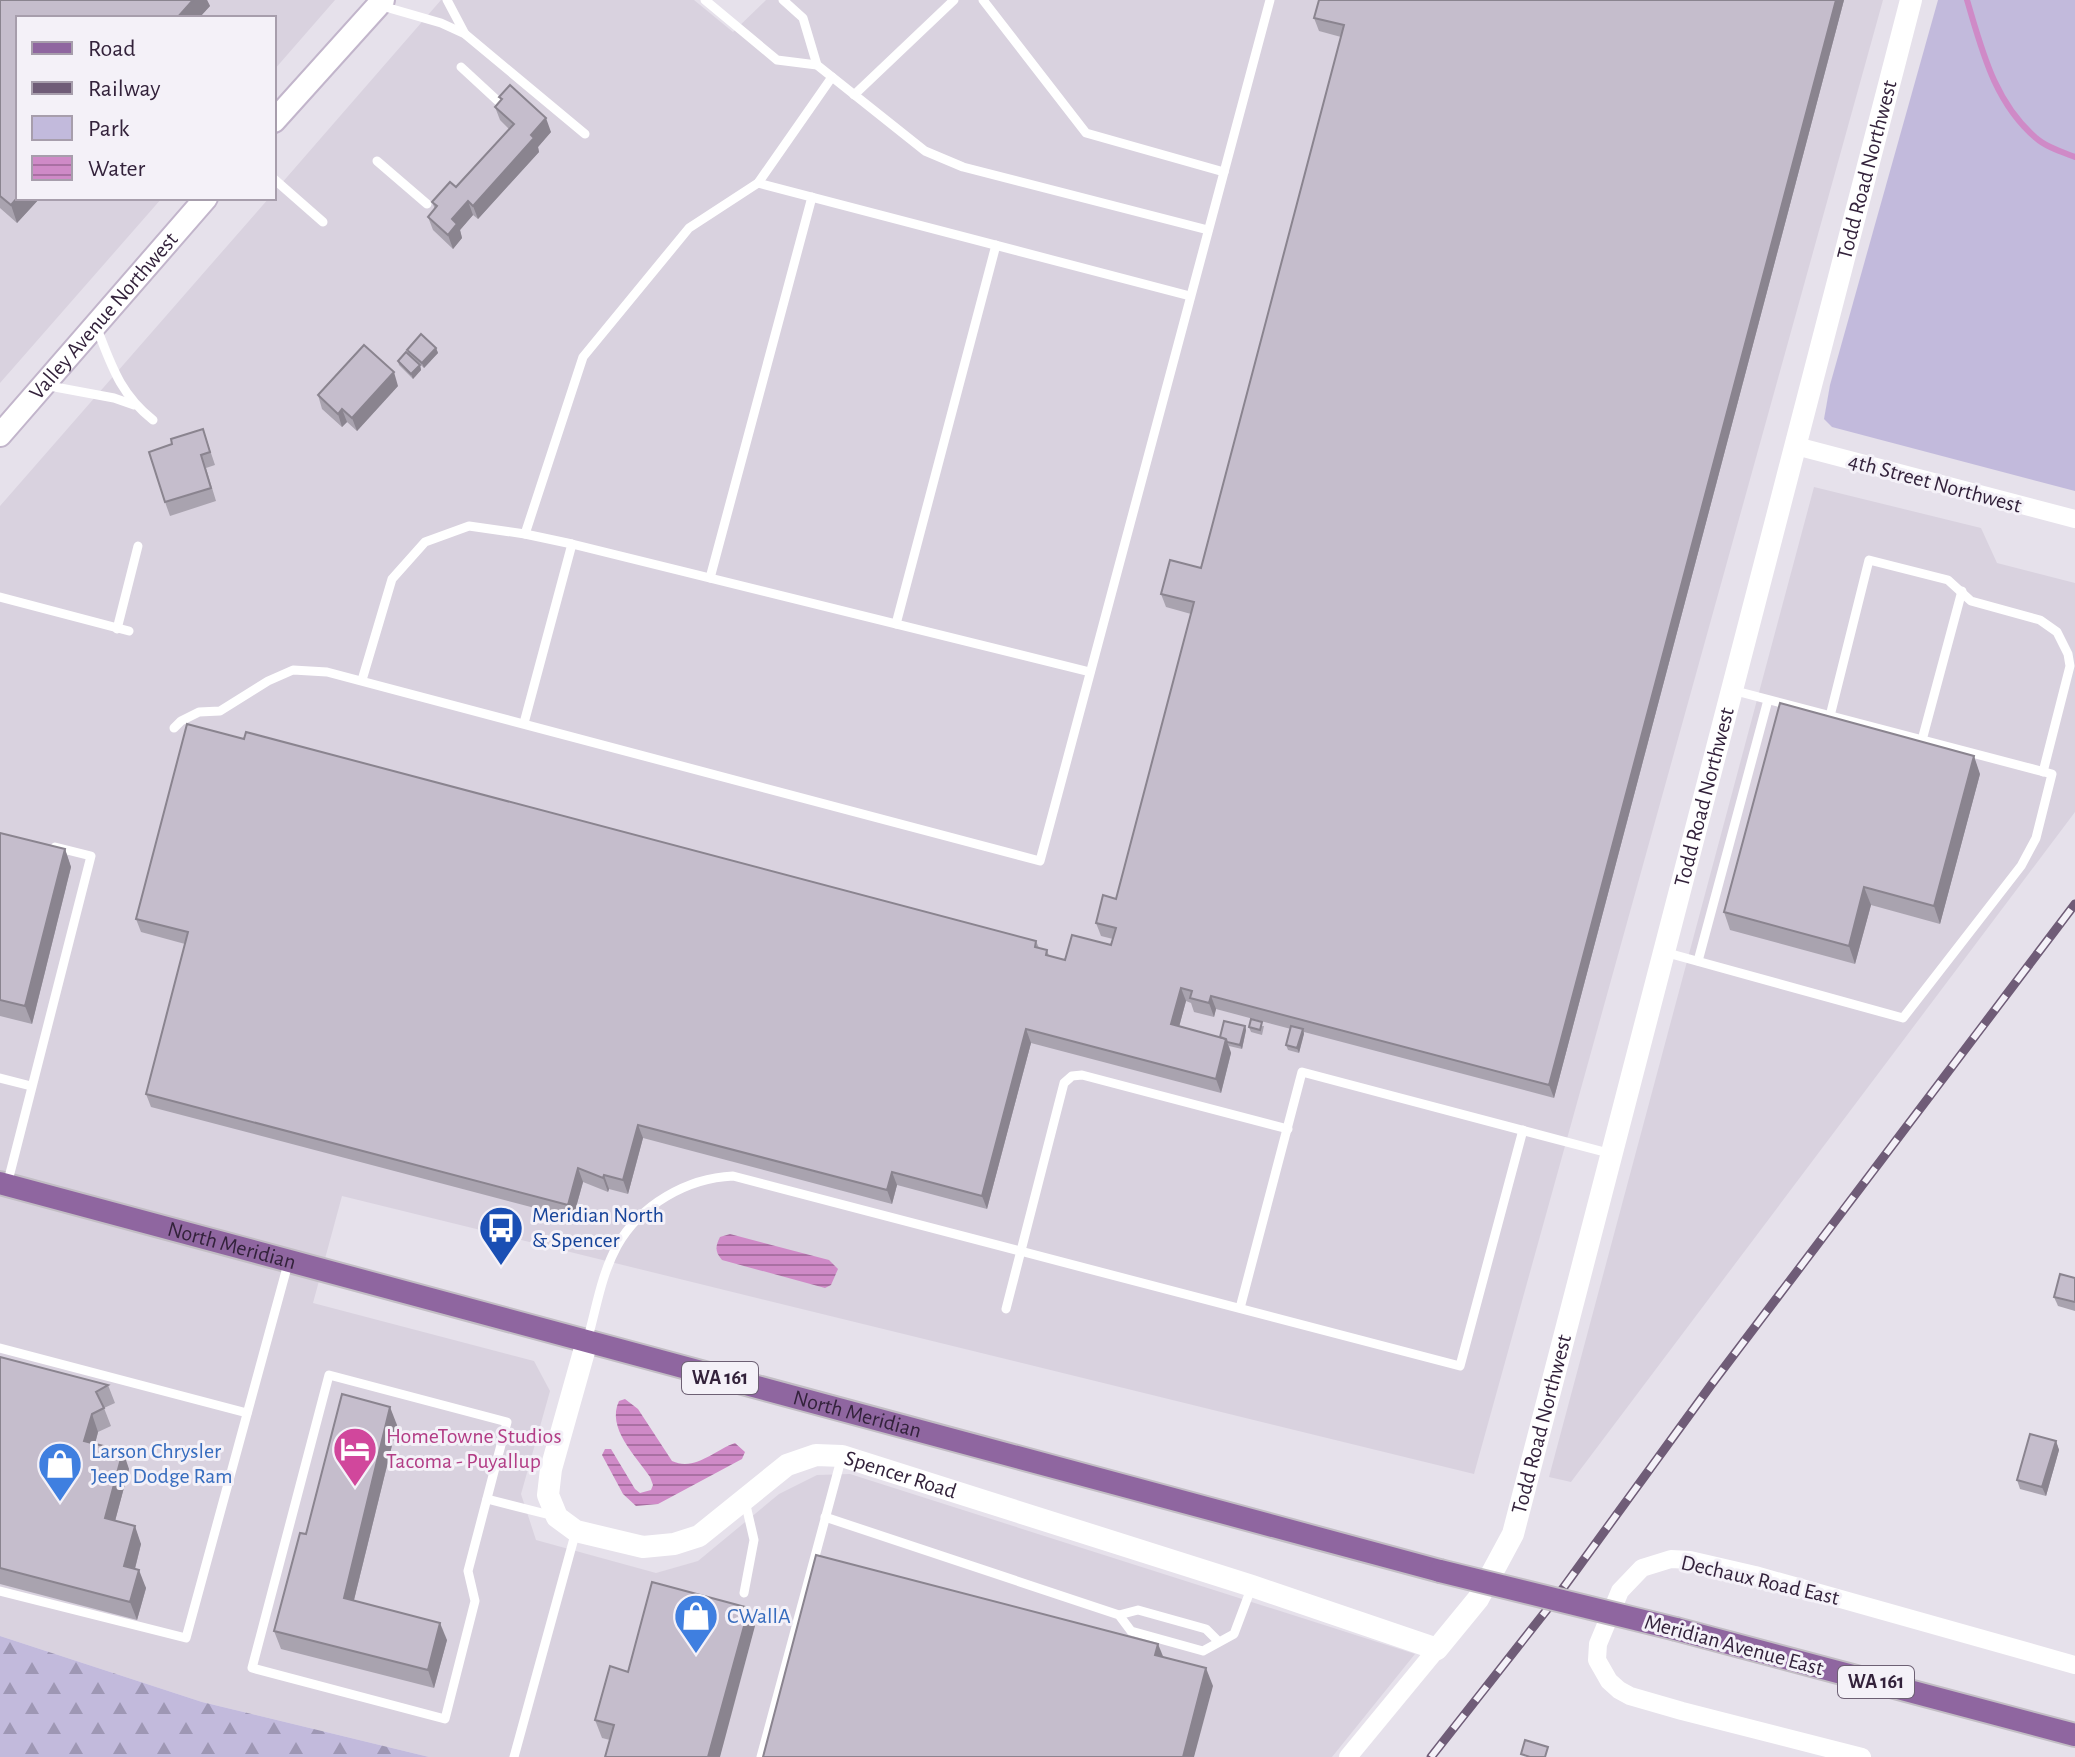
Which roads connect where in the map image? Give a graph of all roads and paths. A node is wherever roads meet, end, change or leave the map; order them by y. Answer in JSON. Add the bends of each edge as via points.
{"nodes":[{"id":1,"x":447,"y":0,"type":"edge"},
{"id":2,"x":705,"y":0,"type":"edge"},
{"id":3,"x":783,"y":0,"type":"edge"},
{"id":4,"x":954,"y":0,"type":"edge"},
{"id":5,"x":983,"y":0,"type":"edge"},
{"id":6,"x":1270,"y":0,"type":"edge"},
{"id":7,"x":1911,"y":0,"type":"edge"},
{"id":8,"x":380,"y":3,"type":"edge"},
{"id":9,"x":465,"y":34,"type":"junction"},
{"id":10,"x":817,"y":65,"type":"junction"},
{"id":11,"x":461,"y":67,"type":"dead end"},
{"id":12,"x":832,"y":77,"type":"junction"},
{"id":13,"x":854,"y":95,"type":"junction"},
{"id":14,"x":500,"y":103,"type":"edge"},
{"id":15,"x":276,"y":119,"type":"edge"},
{"id":16,"x":585,"y":134,"type":"dead end"},
{"id":17,"x":377,"y":161,"type":"dead end"},
{"id":18,"x":1224,"y":172,"type":"junction"},
{"id":19,"x":276,"y":181,"type":"edge"},
{"id":20,"x":758,"y":183,"type":"junction"},
{"id":21,"x":812,"y":197,"type":"junction"},
{"id":22,"x":204,"y":200,"type":"edge"},
{"id":23,"x":427,"y":204,"type":"dead end"},
{"id":24,"x":323,"y":222,"type":"dead end"},
{"id":25,"x":1208,"y":230,"type":"junction"},
{"id":26,"x":996,"y":245,"type":"junction"},
{"id":27,"x":1190,"y":296,"type":"junction"},
{"id":28,"x":95,"y":325,"type":"junction"},
{"id":29,"x":43,"y":385,"type":"junction"},
{"id":30,"x":134,"y":405,"type":"junction"},
{"id":31,"x":153,"y":420,"type":"dead end"},
{"id":32,"x":0,"y":435,"type":"edge"},
{"id":33,"x":1796,"y":446,"type":"junction"},
{"id":34,"x":2075,"y":519,"type":"edge"},
{"id":35,"x":525,"y":534,"type":"junction"},
{"id":36,"x":572,"y":544,"type":"junction"},
{"id":37,"x":138,"y":546,"type":"dead end"},
{"id":38,"x":710,"y":578,"type":"junction"},
{"id":39,"x":1962,"y":591,"type":"junction"},
{"id":40,"x":0,"y":597,"type":"edge"},
{"id":41,"x":896,"y":624,"type":"junction"},
{"id":42,"x":117,"y":629,"type":"junction"},
{"id":43,"x":129,"y":631,"type":"dead end"},
{"id":44,"x":1090,"y":672,"type":"junction"},
{"id":45,"x":362,"y":680,"type":"junction"},
{"id":46,"x":1732,"y":690,"type":"junction"},
{"id":47,"x":1768,"y":700,"type":"junction"},
{"id":48,"x":1830,"y":716,"type":"junction"},
{"id":49,"x":524,"y":723,"type":"junction"},
{"id":50,"x":174,"y":728,"type":"dead end"},
{"id":51,"x":1922,"y":740,"type":"junction"},
{"id":52,"x":2043,"y":772,"type":"junction"},
{"id":53,"x":45,"y":845,"type":"edge"},
{"id":54,"x":1664,"y":952,"type":"junction"},
{"id":55,"x":1698,"y":961,"type":"junction"},
{"id":56,"x":0,"y":1078,"type":"edge"},
{"id":57,"x":31,"y":1086,"type":"junction"},
{"id":58,"x":1288,"y":1129,"type":"junction"},
{"id":59,"x":1523,"y":1130,"type":"junction"},
{"id":60,"x":1612,"y":1154,"type":"junction"},
{"id":61,"x":3,"y":1184,"type":"edge"},
{"id":62,"x":1021,"y":1250,"type":"junction"},
{"id":63,"x":289,"y":1260,"type":"junction"},
{"id":64,"x":1240,"y":1308,"type":"junction"},
{"id":65,"x":1006,"y":1309,"type":"dead end"},
{"id":66,"x":587,"y":1341,"type":"junction"},
{"id":67,"x":0,"y":1348,"type":"edge"},
{"id":68,"x":247,"y":1413,"type":"junction"},
{"id":69,"x":842,"y":1456,"type":"junction"},
{"id":70,"x":744,"y":1498,"type":"junction"},
{"id":71,"x":487,"y":1499,"type":"junction"},
{"id":72,"x":557,"y":1517,"type":"junction"},
{"id":73,"x":825,"y":1517,"type":"junction"},
{"id":74,"x":576,"y":1531,"type":"junction"},
{"id":75,"x":1252,"y":1586,"type":"junction"},
{"id":76,"x":0,"y":1591,"type":"edge"},
{"id":77,"x":1531,"y":1592,"type":"joint"},
{"id":78,"x":744,"y":1593,"type":"dead end"},
{"id":79,"x":1119,"y":1615,"type":"junction"},
{"id":80,"x":1218,"y":1641,"type":"junction"},
{"id":81,"x":1437,"y":1649,"type":"junction"},
{"id":82,"x":2075,"y":1665,"type":"edge"},
{"id":83,"x":2075,"y":1735,"type":"edge"},
{"id":84,"x":514,"y":1757,"type":"edge"},
{"id":85,"x":761,"y":1757,"type":"edge"},
{"id":86,"x":1348,"y":1757,"type":"edge"},
{"id":87,"x":1862,"y":1757,"type":"edge"}],
"edges":[{"from":1,"to":9,"type":"lane"},
{"from":2,"to":10,"type":"lane","via":[[777,60]]},
{"from":3,"to":10,"type":"lane","via":[[803,18]]},
{"from":4,"to":13,"type":"lane"},
{"from":5,"to":18,"type":"lane","via":[[1086,133]]},
{"from":6,"to":18,"type":"lane"},
{"from":7,"to":33,"type":"street","name":"Todd Road Northwest"},
{"from":8,"to":9,"type":"lane"},
{"from":8,"to":15,"type":"street"},
{"from":9,"to":16,"type":"lane"},
{"from":10,"to":12,"type":"lane"},
{"from":11,"to":14,"type":"lane"},
{"from":12,"to":13,"type":"lane"},
{"from":12,"to":20,"type":"lane"},
{"from":13,"to":25,"type":"lane","via":[[925,151],[963,167]]},
{"from":17,"to":23,"type":"lane"},
{"from":18,"to":25,"type":"lane"},
{"from":19,"to":24,"type":"lane"},
{"from":20,"to":21,"type":"lane"},
{"from":20,"to":35,"type":"lane","via":[[689,228],[583,357]]},
{"from":21,"to":26,"type":"lane"},
{"from":21,"to":38,"type":"lane"},
{"from":22,"to":28,"type":"street","name":"Valley Avenue Northwest"},
{"from":25,"to":27,"type":"lane"},
{"from":26,"to":27,"type":"lane"},
{"from":26,"to":41,"type":"lane"},
{"from":27,"to":44,"type":"lane"},
{"from":28,"to":29,"type":"street","name":"Valley Avenue Northwest"},
{"from":28,"to":30,"type":"lane","via":[[119,384]]},
{"from":29,"to":30,"type":"lane"},
{"from":29,"to":32,"type":"street","name":"Valley Avenue Northwest"},
{"from":30,"to":31,"type":"lane"},
{"from":33,"to":34,"type":"street","name":"4th Street Northwest"},
{"from":33,"to":46,"type":"street","name":"Todd Road Northwest"},
{"from":35,"to":36,"type":"lane"},
{"from":35,"to":45,"type":"lane","via":[[469,526],[425,542],[392,579]]},
{"from":36,"to":38,"type":"lane"},
{"from":36,"to":49,"type":"lane"},
{"from":37,"to":42,"type":"lane"},
{"from":38,"to":41,"type":"lane"},
{"from":39,"to":48,"type":"lane","via":[[1948,580],[1869,560]]},
{"from":39,"to":51,"type":"lane"},
{"from":39,"to":52,"type":"lane","via":[[1971,601],[2040,620],[2064,643],[2070,666]]},
{"from":40,"to":42,"type":"lane"},
{"from":41,"to":44,"type":"lane"},
{"from":42,"to":43,"type":"lane"},
{"from":44,"to":49,"type":"lane","via":[[1040,861]]},
{"from":45,"to":49,"type":"lane"},
{"from":45,"to":50,"type":"lane","via":[[293,670],[220,711],[199,712]]},
{"from":46,"to":47,"type":"lane"},
{"from":46,"to":54,"type":"street","name":"Todd Road Northwest"},
{"from":47,"to":48,"type":"lane"},
{"from":47,"to":55,"type":"lane"},
{"from":48,"to":51,"type":"lane"},
{"from":51,"to":52,"type":"lane"},
{"from":52,"to":55,"type":"lane","via":[[2052,774],[2029,853],[1903,1018]]},
{"from":53,"to":57,"type":"lane","via":[[91,856]]},
{"from":54,"to":55,"type":"lane"},
{"from":54,"to":60,"type":"street","name":"Todd Road Northwest"},
{"from":56,"to":57,"type":"lane"},
{"from":57,"to":61,"type":"lane"},
{"from":58,"to":59,"type":"lane","via":[[1302,1072]]},
{"from":58,"to":62,"type":"lane","via":[[1072,1076],[1064,1083]]},
{"from":58,"to":64,"type":"lane"},
{"from":59,"to":60,"type":"lane"},
{"from":59,"to":64,"type":"lane","via":[[1460,1366]]},
{"from":60,"to":81,"type":"street","name":"Todd Road Northwest","via":[[1513,1534],[1485,1588]]},
{"from":61,"to":63,"type":"main road","name":"North Meridian","number":"WA 161"},
{"from":62,"to":64,"type":"lane"},
{"from":62,"to":65,"type":"lane"},
{"from":62,"to":66,"type":"lane","via":[[746,1178],[714,1177],[667,1196],[630,1227],[616,1247]]},
{"from":63,"to":66,"type":"main road","name":"North Meridian","number":"WA 161"},
{"from":63,"to":68,"type":"lane"},
{"from":66,"to":72,"type":"street","via":[[551,1469],[548,1495]]},
{"from":66,"to":77,"type":"main road","name":"North Meridian","number":"WA 161","bridge":true},
{"from":67,"to":68,"type":"lane"},
{"from":68,"to":76,"type":"lane","via":[[186,1638]]},
{"from":69,"to":70,"type":"street","name":"Spencer Road","via":[[799,1459]]},
{"from":69,"to":73,"type":"lane"},
{"from":69,"to":75,"type":"street","name":"Spencer Road"},
{"from":70,"to":74,"type":"street","name":"Spencer Road","via":[[699,1536],[674,1544],[643,1547]]},
{"from":70,"to":78,"type":"lane","via":[[754,1540]]},
{"from":71,"to":71,"type":"lane","via":[[507,1422],[329,1375],[252,1668],[445,1719],[475,1601],[468,1571]]},
{"from":71,"to":72,"type":"lane"},
{"from":72,"to":74,"type":"street","name":"Spencer Road"},
{"from":73,"to":79,"type":"lane"},
{"from":73,"to":85,"type":"lane"},
{"from":74,"to":84,"type":"lane"},
{"from":75,"to":80,"type":"lane","via":[[1238,1628]]},
{"from":75,"to":81,"type":"street","name":"Spencer Road"},
{"from":77,"to":83,"type":"main road","name":"Meridian Avenue East","number":"WA 161","bridge":true},
{"from":79,"to":80,"type":"lane","via":[[1138,1610],[1206,1629]]},
{"from":79,"to":80,"type":"lane","via":[[1131,1631],[1203,1651]]},
{"from":81,"to":86,"type":"street"},
{"from":82,"to":87,"type":"street","name":"Dechaux Road East","via":[[1690,1560],[1671,1559],[1642,1568],[1620,1591],[1598,1644],[1597,1660],[1619,1690]]}]}
